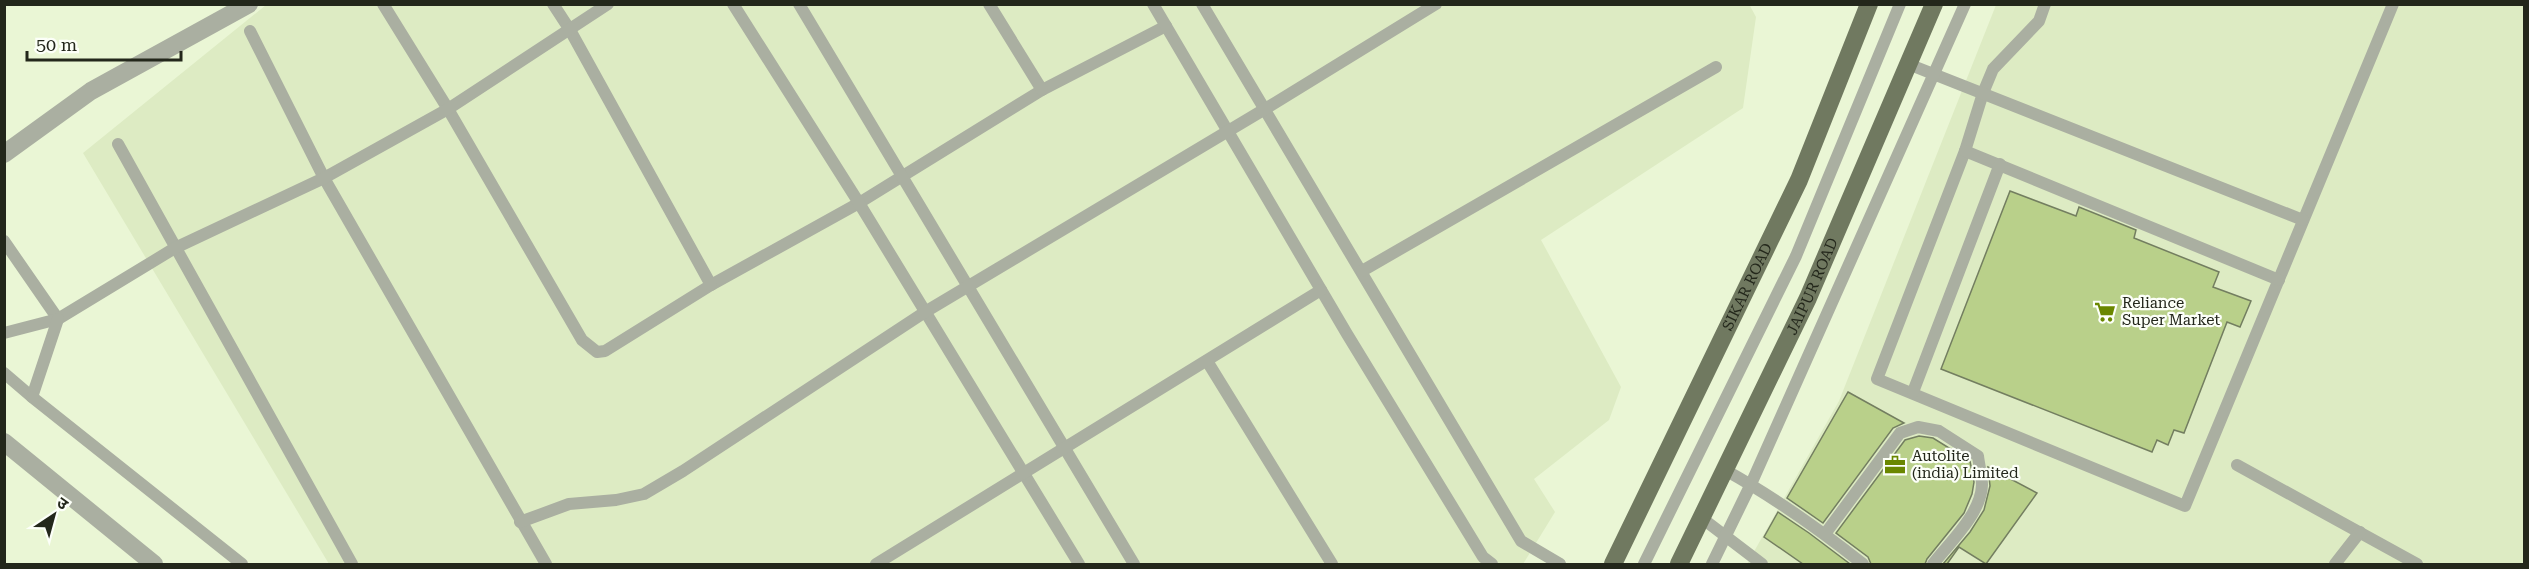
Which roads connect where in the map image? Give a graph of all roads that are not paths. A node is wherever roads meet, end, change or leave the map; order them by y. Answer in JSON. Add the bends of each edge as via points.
{"nodes":[{"id":1,"x":249,"y":4,"type":"edge"},
{"id":2,"x":382,"y":4,"type":"edge"},
{"id":3,"x":553,"y":4,"type":"edge"},
{"id":4,"x":608,"y":4,"type":"edge"},
{"id":5,"x":734,"y":4,"type":"edge"},
{"id":6,"x":799,"y":4,"type":"edge"},
{"id":7,"x":989,"y":4,"type":"edge"},
{"id":8,"x":1153,"y":4,"type":"edge"},
{"id":9,"x":1202,"y":4,"type":"edge"},
{"id":10,"x":1436,"y":4,"type":"edge"},
{"id":11,"x":1869,"y":4,"type":"edge"},
{"id":12,"x":1900,"y":4,"type":"edge"},
{"id":13,"x":1934,"y":4,"type":"edge"},
{"id":14,"x":1965,"y":4,"type":"edge"},
{"id":15,"x":2045,"y":4,"type":"edge"},
{"id":16,"x":2393,"y":4,"type":"edge"},
{"id":17,"x":1166,"y":26,"type":"junction"},
{"id":18,"x":570,"y":30,"type":"junction"},
{"id":19,"x":250,"y":31,"type":"dead end"},
{"id":20,"x":1908,"y":64,"type":"junction"},
{"id":21,"x":1716,"y":67,"type":"dead end"},
{"id":22,"x":1934,"y":75,"type":"junction"},
{"id":23,"x":1042,"y":90,"type":"junction"},
{"id":24,"x":1983,"y":93,"type":"junction"},
{"id":25,"x":448,"y":109,"type":"junction"},
{"id":26,"x":1265,"y":110,"type":"junction"},
{"id":27,"x":1228,"y":131,"type":"junction"},
{"id":28,"x":118,"y":144,"type":"dead end"},
{"id":29,"x":1965,"y":151,"type":"junction"},
{"id":30,"x":4,"y":154,"type":"edge"},
{"id":31,"x":2000,"y":164,"type":"junction"},
{"id":32,"x":902,"y":177,"type":"junction"},
{"id":33,"x":324,"y":178,"type":"junction"},
{"id":34,"x":859,"y":203,"type":"junction"},
{"id":35,"x":2303,"y":220,"type":"junction"},
{"id":36,"x":4,"y":241,"type":"edge"},
{"id":37,"x":175,"y":248,"type":"junction"},
{"id":38,"x":1362,"y":271,"type":"junction"},
{"id":39,"x":2279,"y":280,"type":"junction"},
{"id":40,"x":711,"y":285,"type":"junction"},
{"id":41,"x":967,"y":286,"type":"junction"},
{"id":42,"x":1321,"y":290,"type":"junction"},
{"id":43,"x":925,"y":312,"type":"junction"},
{"id":44,"x":58,"y":319,"type":"junction"},
{"id":45,"x":5,"y":332,"type":"edge"},
{"id":46,"x":1207,"y":361,"type":"junction"},
{"id":47,"x":4,"y":373,"type":"edge"},
{"id":48,"x":1913,"y":392,"type":"junction"},
{"id":49,"x":32,"y":397,"type":"junction"},
{"id":50,"x":4,"y":442,"type":"edge"},
{"id":51,"x":1064,"y":447,"type":"junction"},
{"id":52,"x":2237,"y":465,"type":"dead end"},
{"id":53,"x":1725,"y":470,"type":"junction"},
{"id":54,"x":1023,"y":472,"type":"junction"},
{"id":55,"x":1751,"y":484,"type":"junction"},
{"id":56,"x":1703,"y":519,"type":"junction"},
{"id":57,"x":520,"y":522,"type":"junction"},
{"id":58,"x":2360,"y":532,"type":"junction"},
{"id":59,"x":1825,"y":534,"type":"junction"},
{"id":60,"x":1726,"y":537,"type":"junction"},
{"id":61,"x":154,"y":564,"type":"edge"},
{"id":62,"x":242,"y":564,"type":"edge"},
{"id":63,"x":352,"y":564,"type":"edge"},
{"id":64,"x":546,"y":564,"type":"edge"},
{"id":65,"x":876,"y":564,"type":"edge"},
{"id":66,"x":1079,"y":564,"type":"edge"},
{"id":67,"x":1134,"y":564,"type":"edge"},
{"id":68,"x":1332,"y":564,"type":"edge"},
{"id":69,"x":1492,"y":564,"type":"edge"},
{"id":70,"x":1560,"y":564,"type":"edge"},
{"id":71,"x":1613,"y":564,"type":"edge"},
{"id":72,"x":1644,"y":564,"type":"edge"},
{"id":73,"x":1679,"y":564,"type":"edge"},
{"id":74,"x":1712,"y":564,"type":"edge"},
{"id":75,"x":1762,"y":564,"type":"edge"},
{"id":76,"x":1863,"y":564,"type":"edge"},
{"id":77,"x":1933,"y":564,"type":"edge"},
{"id":78,"x":2335,"y":564,"type":"edge"},
{"id":79,"x":2417,"y":564,"type":"edge"}],
"edges":[{"from":1,"to":30,"type":"street","via":[[91,91]]},
{"from":2,"to":25,"type":"lane"},
{"from":3,"to":18,"type":"lane"},
{"from":4,"to":18,"type":"lane"},
{"from":5,"to":34,"type":"lane"},
{"from":6,"to":32,"type":"lane"},
{"from":7,"to":23,"type":"lane"},
{"from":8,"to":17,"type":"lane"},
{"from":9,"to":26,"type":"lane"},
{"from":10,"to":26,"type":"lane"},
{"from":11,"to":71,"type":"main road","name":"SIKAR ROAD","via":[[1798,180]]},
{"from":12,"to":72,"type":"lane","via":[[1796,256]]},
{"from":13,"to":20,"type":"main road","name":"JAIPUR ROAD"},
{"from":14,"to":22,"type":"lane"},
{"from":15,"to":24,"type":"lane","via":[[2039,21],[1993,69]]},
{"from":16,"to":35,"type":"lane"},
{"from":17,"to":23,"type":"lane"},
{"from":17,"to":27,"type":"lane"},
{"from":18,"to":25,"type":"lane"},
{"from":18,"to":40,"type":"lane"},
{"from":19,"to":33,"type":"lane"},
{"from":20,"to":22,"type":"lane"},
{"from":20,"to":53,"type":"main road","name":"JAIPUR ROAD","via":[[1808,298]]},
{"from":21,"to":38,"type":"lane"},
{"from":22,"to":24,"type":"lane"},
{"from":22,"to":55,"type":"lane"},
{"from":23,"to":32,"type":"lane"},
{"from":24,"to":29,"type":"lane"},
{"from":24,"to":35,"type":"lane"},
{"from":25,"to":33,"type":"lane"},
{"from":25,"to":40,"type":"lane","via":[[582,340],[591,349],[605,351]]},
{"from":26,"to":27,"type":"lane"},
{"from":26,"to":38,"type":"lane"},
{"from":27,"to":41,"type":"lane"},
{"from":27,"to":42,"type":"lane"},
{"from":28,"to":37,"type":"lane"},
{"from":29,"to":31,"type":"lane"},
{"from":29,"to":48,"type":"lane","via":[[1878,379]]},
{"from":31,"to":39,"type":"lane"},
{"from":31,"to":48,"type":"lane"},
{"from":32,"to":34,"type":"lane"},
{"from":32,"to":41,"type":"lane"},
{"from":33,"to":37,"type":"lane"},
{"from":33,"to":57,"type":"lane"},
{"from":34,"to":40,"type":"lane"},
{"from":34,"to":43,"type":"lane"},
{"from":35,"to":39,"type":"lane"},
{"from":36,"to":44,"type":"lane"},
{"from":37,"to":44,"type":"lane"},
{"from":37,"to":63,"type":"lane"},
{"from":38,"to":70,"type":"lane","via":[[1521,541]]},
{"from":39,"to":48,"type":"lane","via":[[2186,506]]},
{"from":41,"to":43,"type":"lane"},
{"from":41,"to":51,"type":"lane"},
{"from":42,"to":46,"type":"lane"},
{"from":42,"to":69,"type":"lane","via":[[1483,557]]},
{"from":43,"to":54,"type":"lane"},
{"from":43,"to":57,"type":"lane","via":[[644,494],[569,504]]},
{"from":44,"to":45,"type":"lane"},
{"from":44,"to":49,"type":"lane"},
{"from":46,"to":51,"type":"lane"},
{"from":46,"to":68,"type":"lane"},
{"from":47,"to":49,"type":"lane"},
{"from":49,"to":62,"type":"lane"},
{"from":50,"to":61,"type":"street"},
{"from":51,"to":54,"type":"lane"},
{"from":51,"to":67,"type":"lane"},
{"from":52,"to":58,"type":"lane"},
{"from":53,"to":55,"type":"lane"},
{"from":53,"to":56,"type":"main road","name":"JAIPUR ROAD"},
{"from":54,"to":65,"type":"lane"},
{"from":54,"to":66,"type":"lane"},
{"from":55,"to":59,"type":"lane"},
{"from":55,"to":60,"type":"lane"},
{"from":56,"to":60,"type":"lane"},
{"from":56,"to":73,"type":"main road","name":"JAIPUR ROAD"},
{"from":57,"to":64,"type":"lane"},
{"from":58,"to":78,"type":"lane"},
{"from":58,"to":79,"type":"lane"},
{"from":59,"to":76,"type":"lane"},
{"from":59,"to":77,"type":"lane","via":[[1900,433],[1918,427],[1939,430],[1977,456],[1982,485],[1968,519]]},
{"from":60,"to":74,"type":"lane"},
{"from":60,"to":75,"type":"lane"}]}
